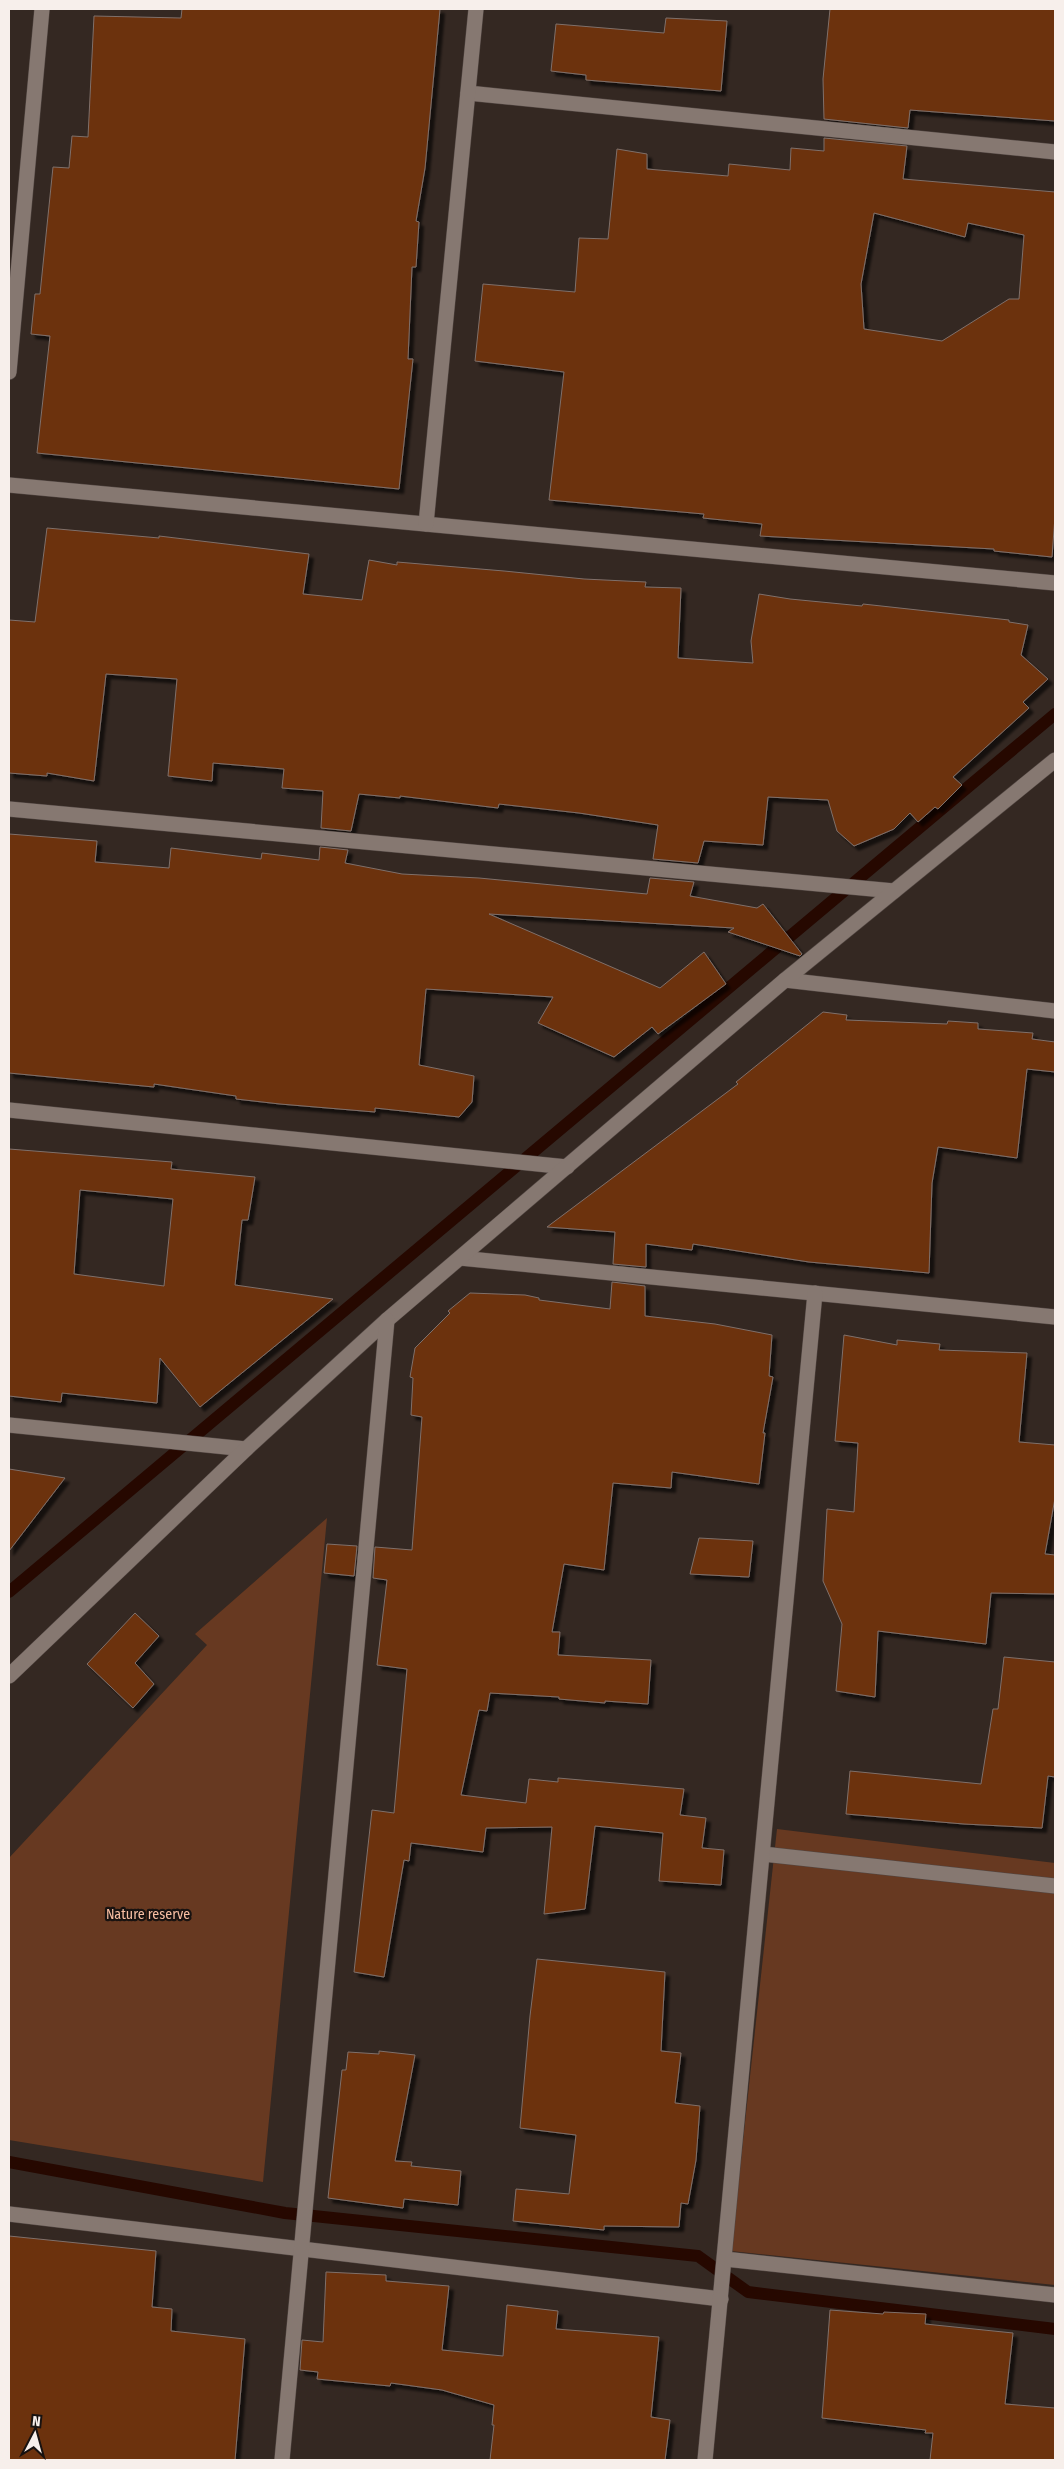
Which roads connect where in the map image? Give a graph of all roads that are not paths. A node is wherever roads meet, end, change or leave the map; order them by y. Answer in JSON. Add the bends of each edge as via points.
{"nodes":[{"id":1,"x":42,"y":9,"type":"edge"},
{"id":2,"x":476,"y":9,"type":"edge"},
{"id":3,"x":468,"y":92,"type":"junction"},
{"id":4,"x":1055,"y":152,"type":"edge"},
{"id":5,"x":9,"y":372,"type":"edge"},
{"id":6,"x":9,"y":485,"type":"edge"},
{"id":7,"x":426,"y":524,"type":"junction"},
{"id":8,"x":1055,"y":583,"type":"edge"},
{"id":9,"x":1055,"y":760,"type":"edge"},
{"id":10,"x":9,"y":809,"type":"edge"},
{"id":11,"x":894,"y":891,"type":"junction"},
{"id":12,"x":785,"y":980,"type":"junction"},
{"id":13,"x":1055,"y":1011,"type":"edge"},
{"id":14,"x":9,"y":1110,"type":"edge"},
{"id":15,"x":567,"y":1167,"type":"junction"},
{"id":16,"x":460,"y":1258,"type":"junction"},
{"id":17,"x":815,"y":1293,"type":"junction"},
{"id":18,"x":1055,"y":1317,"type":"edge"},
{"id":19,"x":387,"y":1320,"type":"junction"},
{"id":20,"x":9,"y":1424,"type":"edge"},
{"id":21,"x":246,"y":1449,"type":"junction"},
{"id":22,"x":9,"y":1676,"type":"edge"},
{"id":23,"x":763,"y":1854,"type":"junction"},
{"id":24,"x":1055,"y":1886,"type":"edge"},
{"id":25,"x":9,"y":2214,"type":"edge"},
{"id":26,"x":302,"y":2249,"type":"junction"},
{"id":27,"x":724,"y":2262,"type":"junction"},
{"id":28,"x":721,"y":2293,"type":"junction"},
{"id":29,"x":1055,"y":2295,"type":"edge"},
{"id":30,"x":282,"y":2460,"type":"edge"},
{"id":31,"x":705,"y":2460,"type":"edge"}],
"edges":[{"from":1,"to":5,"type":"street"},
{"from":2,"to":3,"type":"street"},
{"from":3,"to":4,"type":"street"},
{"from":3,"to":7,"type":"street"},
{"from":6,"to":7,"type":"street"},
{"from":7,"to":8,"type":"street"},
{"from":9,"to":11,"type":"street"},
{"from":10,"to":11,"type":"street"},
{"from":11,"to":12,"type":"street"},
{"from":12,"to":13,"type":"street"},
{"from":12,"to":15,"type":"street"},
{"from":14,"to":15,"type":"street"},
{"from":15,"to":16,"type":"street"},
{"from":16,"to":17,"type":"street"},
{"from":16,"to":19,"type":"street"},
{"from":17,"to":18,"type":"street"},
{"from":17,"to":23,"type":"street"},
{"from":19,"to":21,"type":"street"},
{"from":19,"to":26,"type":"street"},
{"from":20,"to":21,"type":"street"},
{"from":21,"to":22,"type":"street"},
{"from":23,"to":24,"type":"street"},
{"from":23,"to":27,"type":"street"},
{"from":25,"to":26,"type":"street"},
{"from":26,"to":28,"type":"street"},
{"from":26,"to":30,"type":"street"},
{"from":27,"to":28,"type":"street"},
{"from":27,"to":29,"type":"street"},
{"from":28,"to":31,"type":"street"}]}
